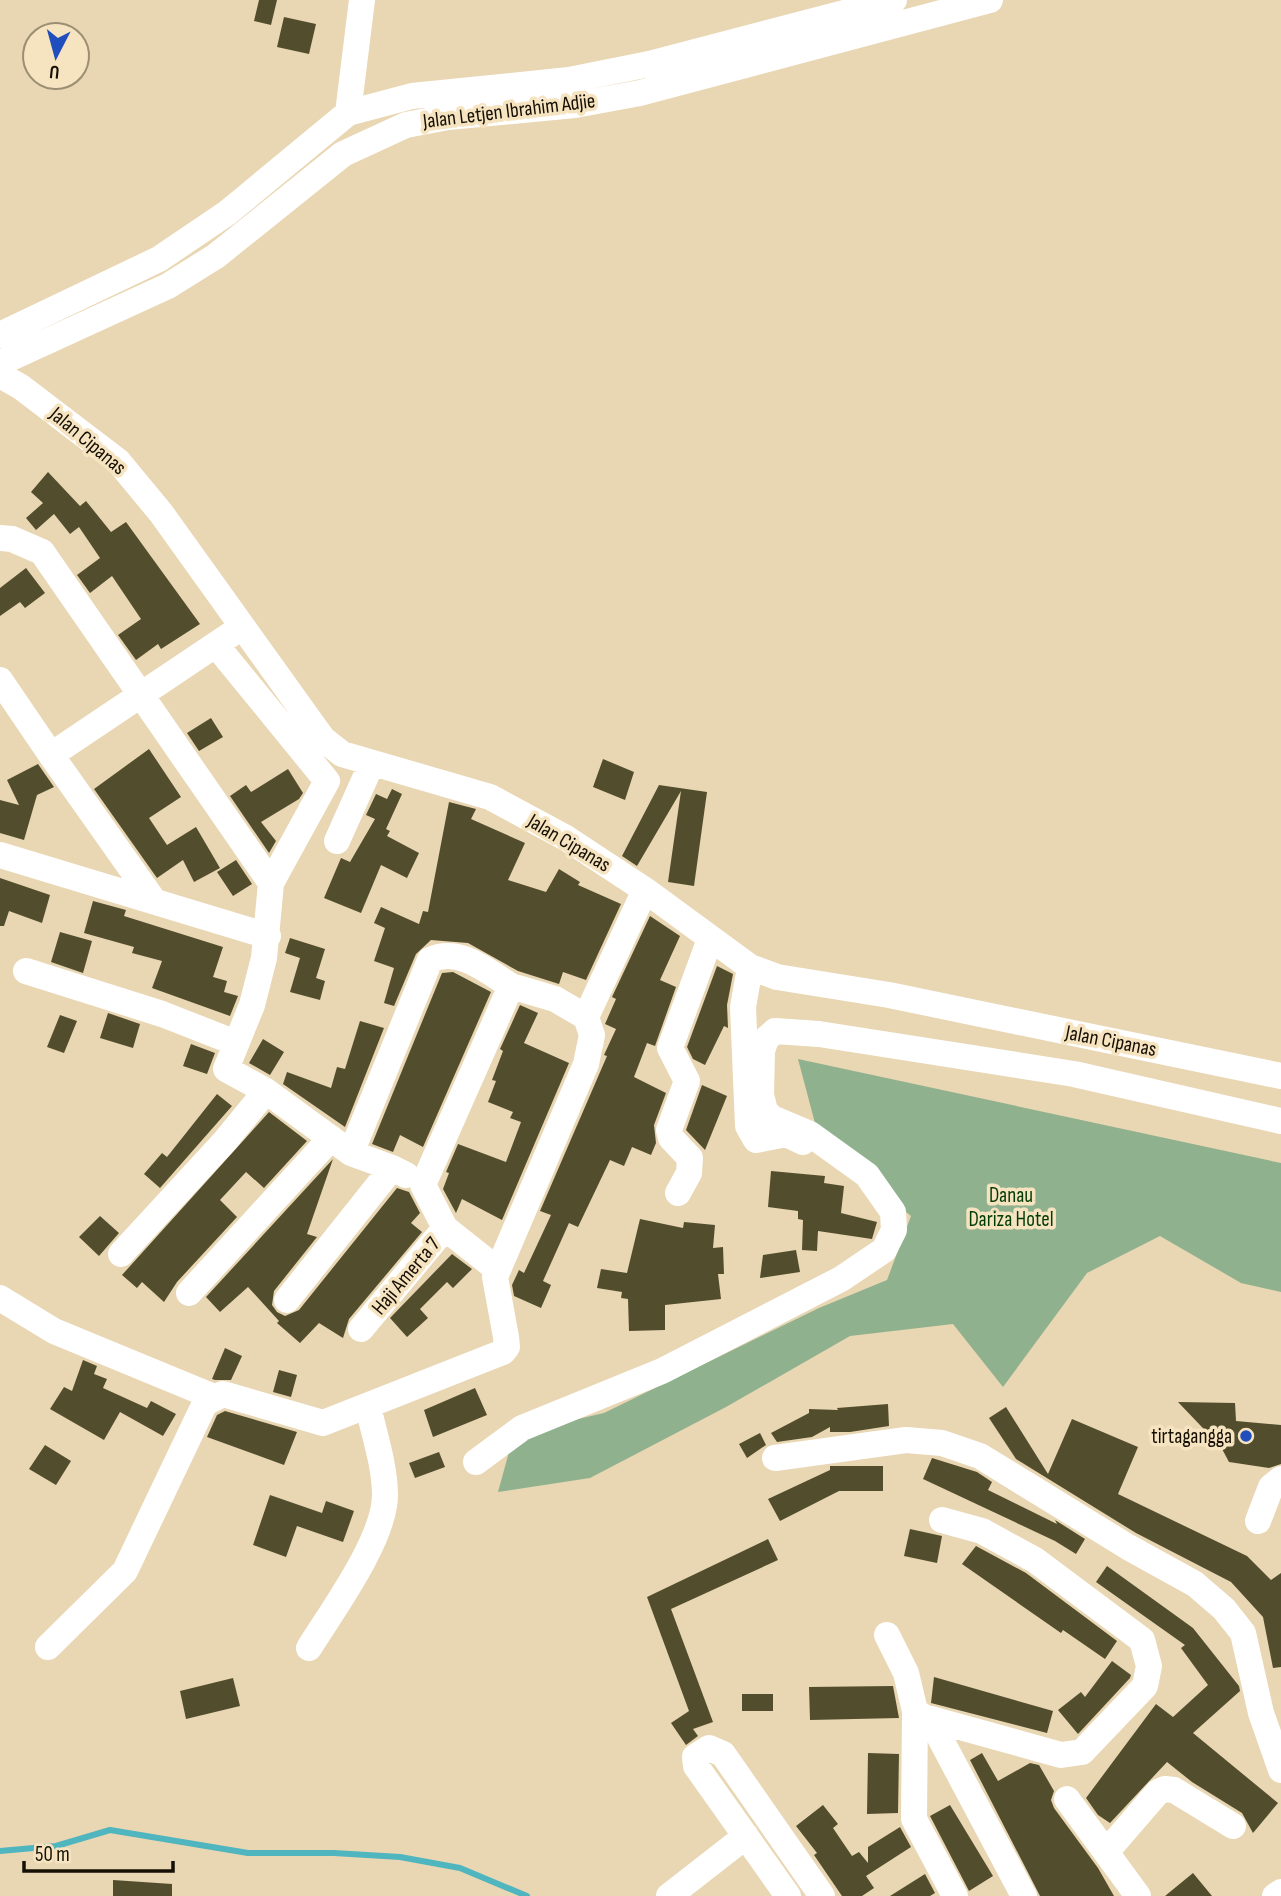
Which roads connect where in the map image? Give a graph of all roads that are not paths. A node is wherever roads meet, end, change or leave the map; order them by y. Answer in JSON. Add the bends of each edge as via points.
{"nodes":[{"id":1,"x":362,"y":0,"type":"edge"},
{"id":2,"x":894,"y":0,"type":"edge"},
{"id":3,"x":990,"y":0,"type":"edge"},
{"id":4,"x":572,"y":93,"type":"junction"},
{"id":5,"x":348,"y":114,"type":"junction"},
{"id":6,"x":0,"y":335,"type":"edge"},
{"id":7,"x":0,"y":363,"type":"edge"},
{"id":8,"x":0,"y":375,"type":"edge"},
{"id":9,"x":0,"y":538,"type":"edge"},
{"id":10,"x":243,"y":625,"type":"junction"},
{"id":11,"x":216,"y":645,"type":"junction"},
{"id":12,"x":0,"y":680,"type":"edge"},
{"id":13,"x":140,"y":694,"type":"junction"},
{"id":14,"x":51,"y":755,"type":"junction"},
{"id":15,"x":371,"y":765,"type":"junction"},
{"id":16,"x":337,"y":841,"type":"dead end"},
{"id":17,"x":0,"y":855,"type":"edge"},
{"id":18,"x":271,"y":883,"type":"junction"},
{"id":19,"x":645,"y":890,"type":"junction"},
{"id":20,"x":153,"y":901,"type":"junction"},
{"id":21,"x":268,"y":936,"type":"junction"},
{"id":22,"x":710,"y":939,"type":"junction"},
{"id":23,"x":750,"y":967,"type":"junction"},
{"id":24,"x":26,"y":971,"type":"dead end"},
{"id":25,"x":511,"y":986,"type":"junction"},
{"id":26,"x":586,"y":1017,"type":"junction"},
{"id":27,"x":236,"y":1042,"type":"junction"},
{"id":28,"x":1281,"y":1076,"type":"edge"},
{"id":29,"x":266,"y":1091,"type":"junction"},
{"id":30,"x":1281,"y":1121,"type":"edge"},
{"id":31,"x":341,"y":1145,"type":"junction"},
{"id":32,"x":392,"y":1168,"type":"junction"},
{"id":33,"x":422,"y":1185,"type":"junction"},
{"id":34,"x":678,"y":1193,"type":"dead end"},
{"id":35,"x":866,"y":1197,"type":"dead end"},
{"id":36,"x":445,"y":1228,"type":"junction"},
{"id":37,"x":121,"y":1254,"type":"dead end"},
{"id":38,"x":498,"y":1270,"type":"junction"},
{"id":39,"x":189,"y":1293,"type":"dead end"},
{"id":40,"x":0,"y":1298,"type":"edge"},
{"id":41,"x":286,"y":1300,"type":"dead end"},
{"id":42,"x":361,"y":1329,"type":"dead end"},
{"id":43,"x":214,"y":1397,"type":"junction"},
{"id":44,"x":368,"y":1406,"type":"junction"},
{"id":45,"x":775,"y":1458,"type":"dead end"},
{"id":46,"x":475,"y":1462,"type":"dead end"},
{"id":47,"x":1281,"y":1479,"type":"edge"},
{"id":48,"x":942,"y":1520,"type":"dead end"},
{"id":49,"x":1258,"y":1521,"type":"dead end"},
{"id":50,"x":887,"y":1635,"type":"dead end"},
{"id":51,"x":48,"y":1647,"type":"dead end"},
{"id":52,"x":309,"y":1648,"type":"dead end"},
{"id":53,"x":915,"y":1711,"type":"junction"},
{"id":54,"x":940,"y":1738,"type":"dead end"},
{"id":55,"x":1281,"y":1770,"type":"edge"},
{"id":56,"x":1067,"y":1799,"type":"dead end"},
{"id":57,"x":1233,"y":1826,"type":"dead end"},
{"id":58,"x":746,"y":1836,"type":"junction"},
{"id":59,"x":1107,"y":1851,"type":"junction"},
{"id":60,"x":1281,"y":1892,"type":"edge"},
{"id":61,"x":669,"y":1896,"type":"edge"},
{"id":62,"x":788,"y":1896,"type":"edge"},
{"id":63,"x":822,"y":1896,"type":"edge"},
{"id":64,"x":955,"y":1896,"type":"edge"},
{"id":65,"x":1024,"y":1896,"type":"edge"},
{"id":66,"x":1138,"y":1896,"type":"edge"},
{"id":67,"x":1275,"y":1896,"type":"edge"}],
"edges":[{"from":1,"to":5,"type":"street"},
{"from":2,"to":4,"type":"street","name":"Jalan Letjen Ibrahim Adjie","via":[[649,64]]},
{"from":3,"to":4,"type":"street","name":"Jalan Letjen Ibrahim Adjie","via":[[640,93]]},
{"from":4,"to":5,"type":"street","name":"Jalan Letjen Ibrahim Adjie","via":[[412,96]]},
{"from":4,"to":7,"type":"street","name":"Jalan Letjen Ibrahim Adjie","via":[[406,125],[373,138],[343,154],[216,256],[168,286]]},
{"from":5,"to":6,"type":"street","name":"Jalan Letjen Ibrahim Adjie","via":[[227,213],[159,259]]},
{"from":8,"to":10,"type":"street","name":"Jalan Cipanas","via":[[118,461]]},
{"from":9,"to":13,"type":"street","via":[[42,552]]},
{"from":10,"to":11,"type":"street"},
{"from":10,"to":15,"type":"street","name":"Jalan Cipanas","via":[[323,739],[342,754]]},
{"from":11,"to":13,"type":"street"},
{"from":11,"to":18,"type":"street","via":[[327,781]]},
{"from":12,"to":14,"type":"street"},
{"from":13,"to":14,"type":"street"},
{"from":13,"to":18,"type":"street"},
{"from":14,"to":20,"type":"street"},
{"from":15,"to":16,"type":"street"},
{"from":15,"to":19,"type":"street","name":"Jalan Cipanas","via":[[490,797],[566,838]]},
{"from":17,"to":20,"type":"street"},
{"from":18,"to":21,"type":"street"},
{"from":19,"to":22,"type":"street","name":"Jalan Cipanas"},
{"from":19,"to":26,"type":"street"},
{"from":20,"to":21,"type":"street"},
{"from":21,"to":27,"type":"street","via":[[253,1005]]},
{"from":22,"to":23,"type":"street","name":"Jalan Cipanas"},
{"from":22,"to":34,"type":"street","via":[[670,1048],[687,1081],[669,1130],[690,1158],[689,1173]]},
{"from":23,"to":28,"type":"street","name":"Jalan Cipanas","via":[[777,977],[890,995]]},
{"from":23,"to":35,"type":"street","via":[[742,1024],[746,1114],[752,1136],[756,1140],[793,1136],[834,1159]]},
{"from":24,"to":27,"type":"street"},
{"from":25,"to":26,"type":"street","via":[[555,999]]},
{"from":25,"to":31,"type":"street","via":[[454,955],[430,960]]},
{"from":25,"to":33,"type":"street"},
{"from":26,"to":38,"type":"street","via":[[592,1035],[586,1063]]},
{"from":27,"to":29,"type":"street","via":[[226,1069]]},
{"from":29,"to":31,"type":"street"},
{"from":29,"to":37,"type":"street"},
{"from":30,"to":46,"type":"street","via":[[1062,1072],[775,1031],[762,1051],[765,1111],[810,1134],[867,1175],[893,1212],[894,1230],[884,1250],[841,1279],[662,1371],[523,1428]]},
{"from":31,"to":32,"type":"street"},
{"from":31,"to":39,"type":"street"},
{"from":32,"to":33,"type":"street"},
{"from":32,"to":41,"type":"street"},
{"from":33,"to":36,"type":"street","name":"Haji Amerta 7"},
{"from":36,"to":38,"type":"street"},
{"from":36,"to":42,"type":"street","name":"Haji Amerta 7"},
{"from":38,"to":44,"type":"street","via":[[495,1277],[507,1348]]},
{"from":40,"to":43,"type":"street","via":[[54,1331]]},
{"from":43,"to":44,"type":"street","via":[[223,1394],[323,1423]]},
{"from":43,"to":51,"type":"street","via":[[205,1403],[125,1571]]},
{"from":44,"to":52,"type":"street","via":[[385,1497],[380,1521],[360,1565]]},
{"from":45,"to":55,"type":"street","via":[[906,1440],[942,1443],[980,1456],[1195,1584],[1243,1633],[1261,1713]]},
{"from":47,"to":49,"type":"street","via":[[1271,1487]]},
{"from":48,"to":53,"type":"street","via":[[982,1531],[1035,1560],[1142,1640],[1148,1653],[1148,1678],[1082,1752],[1074,1755],[962,1728]]},
{"from":50,"to":53,"type":"street","via":[[906,1673]]},
{"from":53,"to":64,"type":"street","via":[[914,1819]]},
{"from":54,"to":65,"type":"street"},
{"from":56,"to":59,"type":"street"},
{"from":57,"to":59,"type":"street","via":[[1165,1788]]},
{"from":58,"to":61,"type":"street"},
{"from":58,"to":62,"type":"street"},
{"from":58,"to":63,"type":"street","via":[[696,1766],[695,1756],[709,1748],[723,1754]]},
{"from":59,"to":66,"type":"street"},
{"from":60,"to":67,"type":"street"}]}
